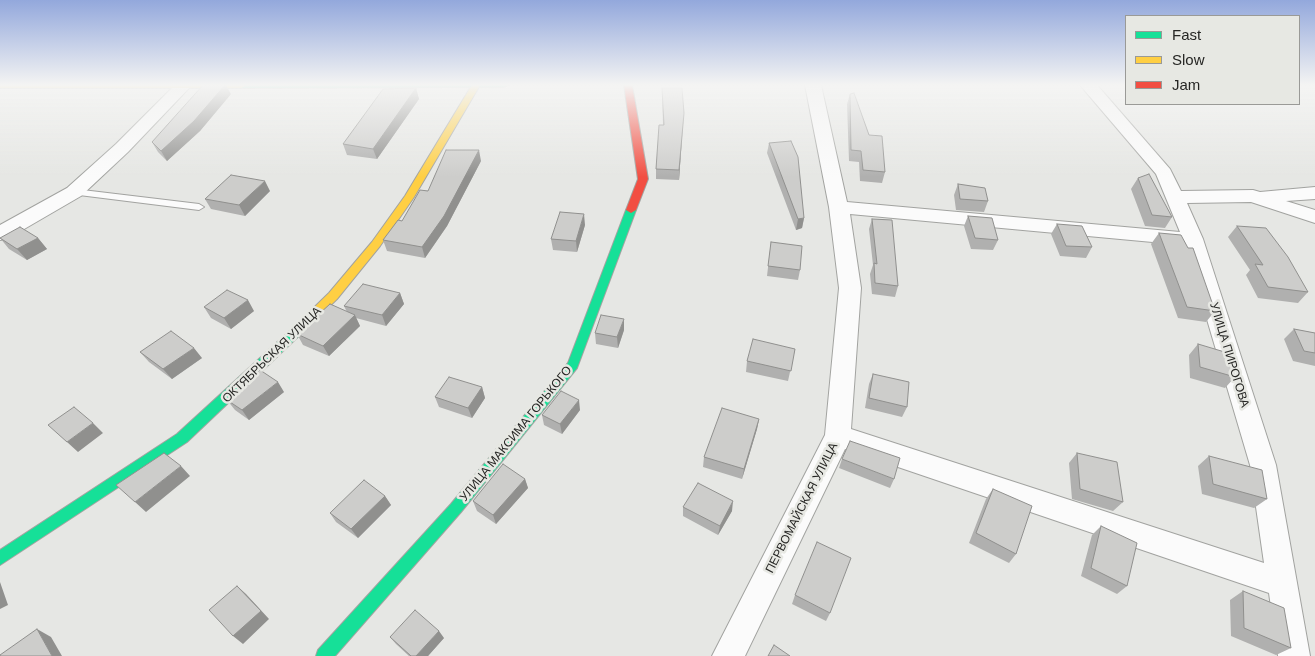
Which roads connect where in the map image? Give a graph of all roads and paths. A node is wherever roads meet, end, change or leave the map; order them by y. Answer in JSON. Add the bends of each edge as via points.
{"nodes":[{"id":1,"x":154,"y":116,"type":"edge"},
{"id":2,"x":458,"y":116,"type":"edge"},
{"id":3,"x":633,"y":116,"type":"edge"},
{"id":4,"x":820,"y":116,"type":"edge"},
{"id":5,"x":1114,"y":116,"type":"edge"},
{"id":6,"x":74,"y":192,"type":"junction"},
{"id":7,"x":1315,"y":193,"type":"edge"},
{"id":8,"x":1253,"y":196,"type":"junction"},
{"id":9,"x":1173,"y":197,"type":"junction"},
{"id":10,"x":199,"y":207,"type":"dead end"},
{"id":11,"x":839,"y":207,"type":"junction"},
{"id":12,"x":1315,"y":217,"type":"edge"},
{"id":13,"x":0,"y":234,"type":"edge"},
{"id":14,"x":1193,"y":239,"type":"junction"},
{"id":15,"x":838,"y":436,"type":"junction"},
{"id":16,"x":0,"y":558,"type":"edge"},
{"id":17,"x":1282,"y":583,"type":"junction"},
{"id":18,"x":324,"y":656,"type":"edge"},
{"id":19,"x":728,"y":656,"type":"edge"},
{"id":20,"x":1294,"y":656,"type":"edge"}],
"edges":[{"from":1,"to":6,"type":"street"},
{"from":2,"to":16,"type":"street","name":"ОКТЯБРЬСКАЯ УЛИЦА","via":[[409,197],[333,296],[182,438]]},
{"from":3,"to":18,"type":"street","name":"УЛИЦА МАКСИМА ГОРЬКОГО","via":[[643,180],[573,365],[456,508]]},
{"from":4,"to":11,"type":"street","name":"ПЕРВОМАЙСКАЯ УЛИЦА"},
{"from":5,"to":9,"type":"street","name":"УЛИЦА ПИРОГОВА","via":[[1164,173]]},
{"from":6,"to":10,"type":"lane"},
{"from":6,"to":13,"type":"street"},
{"from":7,"to":8,"type":"street"},
{"from":8,"to":9,"type":"street"},
{"from":8,"to":12,"type":"street"},
{"from":9,"to":14,"type":"street","name":"УЛИЦА ПИРОГОВА"},
{"from":11,"to":14,"type":"street"},
{"from":11,"to":15,"type":"street","name":"ПЕРВОМАЙСКАЯ УЛИЦА","via":[[850,288]]},
{"from":14,"to":17,"type":"street","name":"УЛИЦА ПИРОГОВА","via":[[1262,465]]},
{"from":15,"to":17,"type":"street"},
{"from":15,"to":19,"type":"street","name":"ПЕРВОМАЙСКАЯ УЛИЦА"},
{"from":17,"to":20,"type":"street","name":"УЛИЦА ПИРОГОВА"}]}
